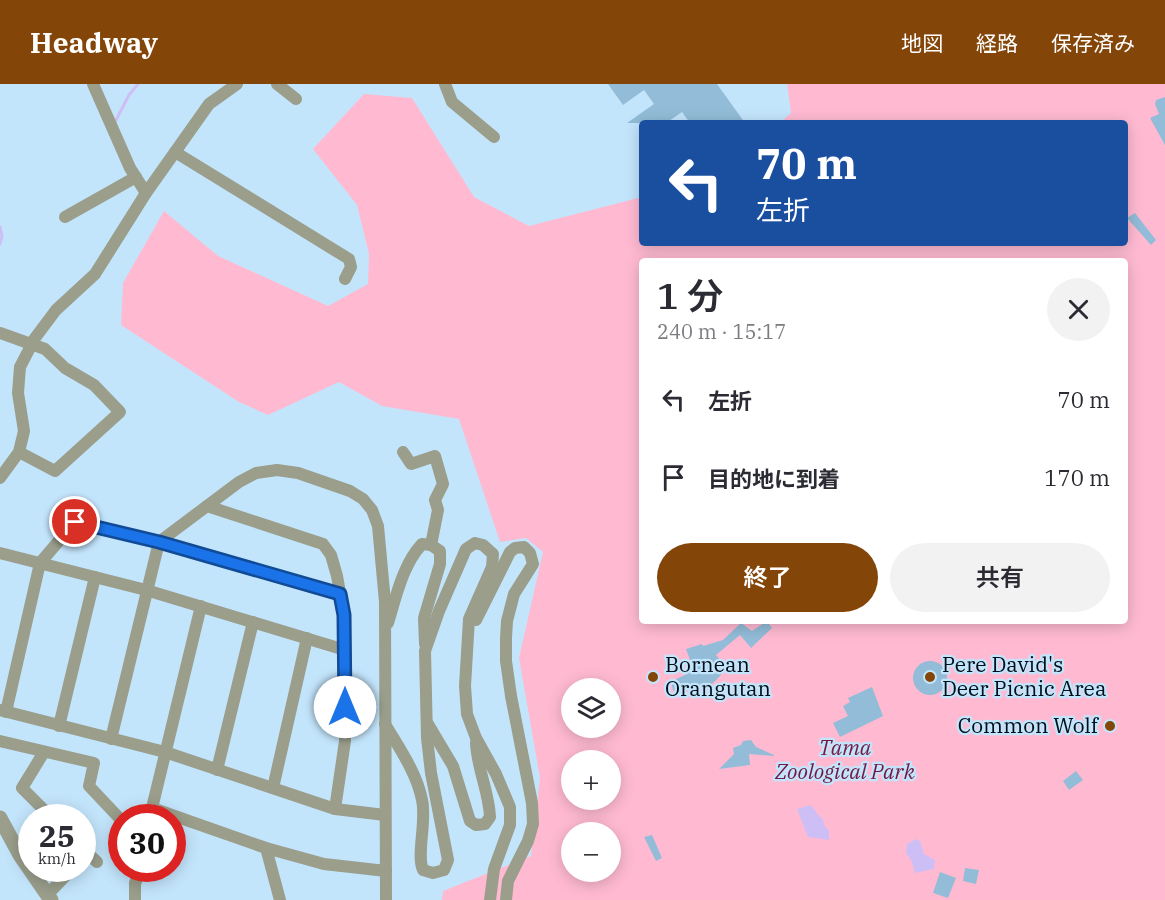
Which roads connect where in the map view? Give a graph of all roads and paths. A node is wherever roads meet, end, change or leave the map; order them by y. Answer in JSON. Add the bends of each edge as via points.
{"nodes":[{"id":1,"x":93,"y":84,"type":"edge"},
{"id":2,"x":237,"y":84,"type":"edge"},
{"id":3,"x":277,"y":84,"type":"edge"},
{"id":4,"x":445,"y":84,"type":"edge"},
{"id":5,"x":296,"y":99,"type":"dead end"},
{"id":6,"x":494,"y":137,"type":"dead end"},
{"id":7,"x":175,"y":152,"type":"junction"},
{"id":8,"x":136,"y":177,"type":"junction"},
{"id":9,"x":146,"y":193,"type":"junction"},
{"id":10,"x":64,"y":217,"type":"dead end"},
{"id":11,"x":345,"y":279,"type":"dead end"},
{"id":12,"x":0,"y":333,"type":"edge"},
{"id":13,"x":33,"y":344,"type":"junction"},
{"id":14,"x":19,"y":452,"type":"junction"},
{"id":15,"x":403,"y":452,"type":"dead end"},
{"id":16,"x":0,"y":478,"type":"edge"},
{"id":17,"x":207,"y":506,"type":"junction"},
{"id":18,"x":159,"y":542,"type":"junction"},
{"id":19,"x":431,"y":545,"type":"junction"},
{"id":20,"x":0,"y":553,"type":"edge"},
{"id":21,"x":40,"y":563,"type":"junction"},
{"id":22,"x":94,"y":577,"type":"junction"},
{"id":23,"x":146,"y":590,"type":"junction"},
{"id":24,"x":340,"y":594,"type":"junction"},
{"id":25,"x":201,"y":606,"type":"junction"},
{"id":26,"x":253,"y":622,"type":"junction"},
{"id":27,"x":385,"y":633,"type":"junction"},
{"id":28,"x":467,"y":637,"type":"junction"},
{"id":29,"x":307,"y":638,"type":"junction"},
{"id":30,"x":345,"y":650,"type":"junction"},
{"id":31,"x":425,"y":651,"type":"junction"},
{"id":32,"x":3,"y":711,"type":"edge"},
{"id":33,"x":427,"y":723,"type":"junction"},
{"id":34,"x":385,"y":724,"type":"junction"},
{"id":35,"x":59,"y":726,"type":"junction"},
{"id":36,"x":476,"y":738,"type":"junction"},
{"id":37,"x":111,"y":739,"type":"junction"},
{"id":38,"x":0,"y":741,"type":"edge"},
{"id":39,"x":44,"y":752,"type":"junction"},
{"id":40,"x":165,"y":752,"type":"junction"},
{"id":41,"x":217,"y":770,"type":"junction"},
{"id":42,"x":273,"y":789,"type":"junction"},
{"id":43,"x":38,"y":804,"type":"edge"},
{"id":44,"x":108,"y":806,"type":"edge"},
{"id":45,"x":335,"y":809,"type":"junction"},
{"id":46,"x":386,"y":815,"type":"junction"},
{"id":47,"x":0,"y":818,"type":"edge"},
{"id":48,"x":266,"y":848,"type":"junction"},
{"id":49,"x":386,"y":872,"type":"junction"},
{"id":50,"x":61,"y":882,"type":"edge"},
{"id":51,"x":136,"y":882,"type":"edge"},
{"id":52,"x":49,"y":897,"type":"edge"},
{"id":53,"x":135,"y":900,"type":"edge"},
{"id":54,"x":280,"y":900,"type":"edge"},
{"id":55,"x":387,"y":900,"type":"edge"},
{"id":56,"x":490,"y":900,"type":"edge"},
{"id":57,"x":506,"y":900,"type":"edge"}],
"edges":[{"from":1,"to":8,"type":"street"},
{"from":2,"to":7,"type":"street","via":[[209,104]]},
{"from":3,"to":5,"type":"street"},
{"from":4,"to":6,"type":"street","via":[[452,102]]},
{"from":7,"to":9,"type":"street"},
{"from":7,"to":11,"type":"street","via":[[349,259],[351,267]]},
{"from":8,"to":9,"type":"street"},
{"from":8,"to":10,"type":"street"},
{"from":9,"to":13,"type":"street","via":[[95,274],[56,310]]},
{"from":12,"to":13,"type":"street"},
{"from":13,"to":14,"type":"street","via":[[20,367],[18,393],[24,431]]},
{"from":13,"to":14,"type":"street","via":[[94,385],[120,412],[56,471]]},
{"from":14,"to":16,"type":"street"},
{"from":15,"to":19,"type":"street","via":[[411,464],[435,456],[443,484],[435,500],[438,510]]},
{"from":17,"to":18,"type":"street"},
{"from":17,"to":24,"type":"street","via":[[323,544],[331,555]]},
{"from":17,"to":27,"type":"street","via":[[256,473],[277,470],[298,473],[363,499],[378,526]]},
{"from":18,"to":21,"type":"street","via":[[75,522]]},
{"from":18,"to":23,"type":"street"},
{"from":18,"to":24,"type":"street"},
{"from":19,"to":27,"type":"street","via":[[422,544],[416,551]]},
{"from":19,"to":31,"type":"street","via":[[440,551],[440,564],[424,618]]},
{"from":20,"to":21,"type":"street"},
{"from":21,"to":22,"type":"street"},
{"from":21,"to":32,"type":"street"},
{"from":22,"to":23,"type":"street"},
{"from":22,"to":35,"type":"street"},
{"from":23,"to":25,"type":"street"},
{"from":23,"to":37,"type":"street"},
{"from":24,"to":30,"type":"street"},
{"from":25,"to":26,"type":"street"},
{"from":25,"to":40,"type":"street"},
{"from":26,"to":29,"type":"street"},
{"from":26,"to":41,"type":"street"},
{"from":27,"to":34,"type":"street"},
{"from":28,"to":31,"type":"street","via":[[469,619],[492,567],[493,554],[475,543],[466,549],[456,570]]},
{"from":28,"to":36,"type":"street","via":[[467,714]]},
{"from":28,"to":57,"type":"street","via":[[510,552],[524,547],[533,564],[514,594],[507,621],[506,661],[533,824],[508,881]]},
{"from":29,"to":30,"type":"street"},
{"from":29,"to":42,"type":"street"},
{"from":30,"to":45,"type":"street","via":[[345,741]]},
{"from":31,"to":33,"type":"street"},
{"from":32,"to":35,"type":"street"},
{"from":33,"to":34,"type":"street","via":[[431,774],[448,860],[444,870],[433,873],[423,870],[420,862],[423,801]]},
{"from":33,"to":36,"type":"street","via":[[453,766],[467,814],[476,825],[485,824],[490,817]]},
{"from":34,"to":46,"type":"street"},
{"from":35,"to":37,"type":"street"},
{"from":36,"to":56,"type":"street","via":[[510,807],[510,825],[494,869]]},
{"from":37,"to":40,"type":"street"},
{"from":38,"to":39,"type":"street"},
{"from":39,"to":43,"type":"street","via":[[22,788]]},
{"from":39,"to":44,"type":"street","via":[[94,763],[89,786]]},
{"from":40,"to":41,"type":"street"},
{"from":40,"to":48,"type":"street","via":[[152,808]]},
{"from":41,"to":42,"type":"street"},
{"from":42,"to":45,"type":"street"},
{"from":45,"to":46,"type":"street"},
{"from":46,"to":49,"type":"street"},
{"from":47,"to":52,"type":"street"},
{"from":48,"to":49,"type":"street","via":[[324,864]]},
{"from":48,"to":54,"type":"street"},
{"from":49,"to":55,"type":"street"},
{"from":50,"to":52,"type":"street"},
{"from":51,"to":53,"type":"street"}]}
